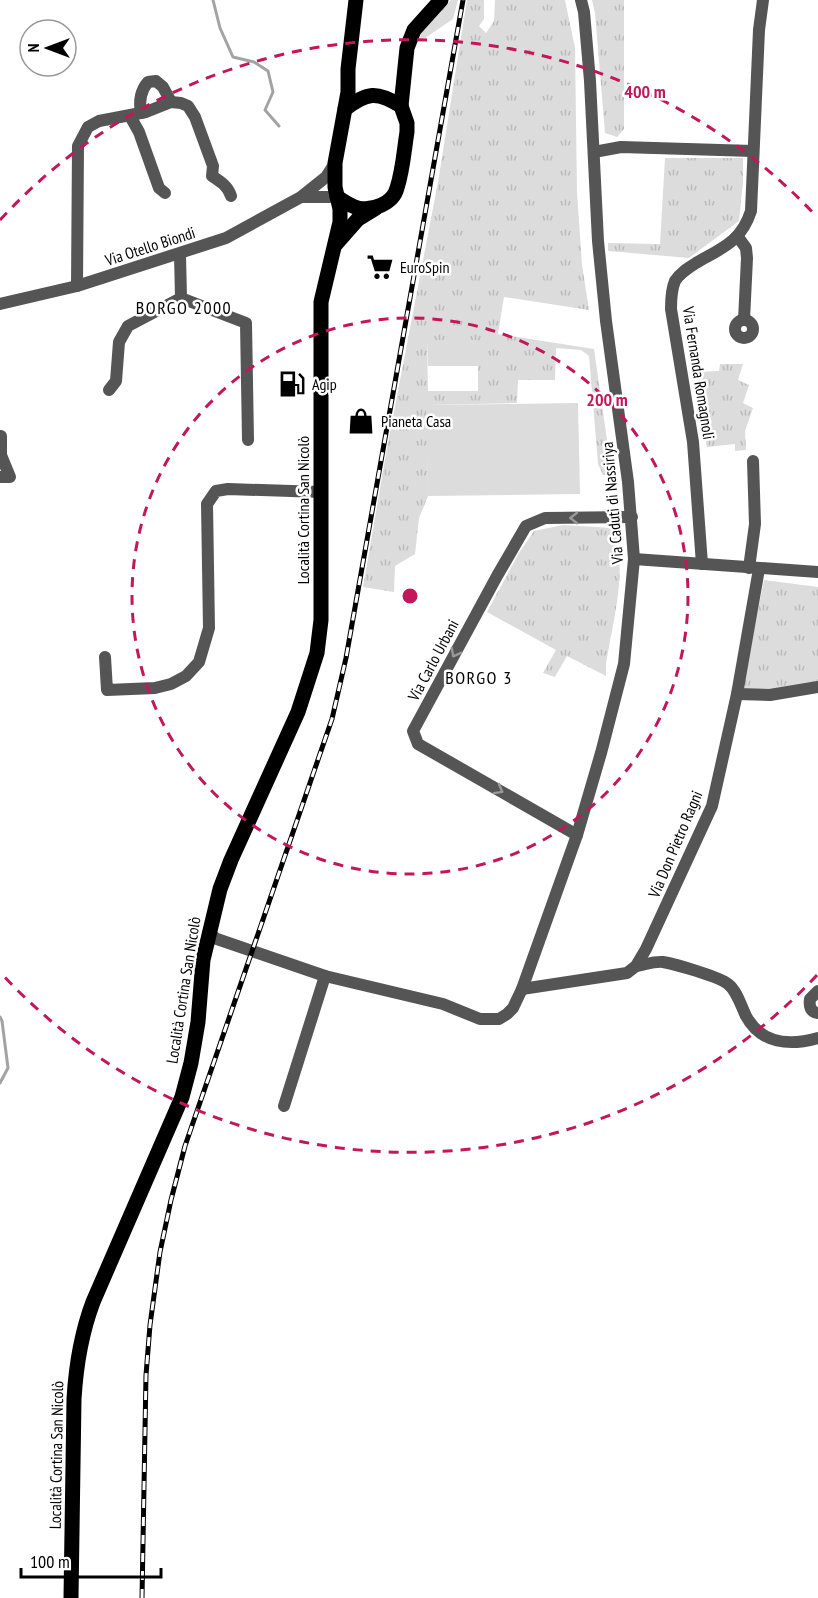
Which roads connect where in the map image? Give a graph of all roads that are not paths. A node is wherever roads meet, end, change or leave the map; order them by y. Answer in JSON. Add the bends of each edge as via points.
{"nodes":[{"id":1,"x":356,"y":0,"type":"edge"},
{"id":2,"x":441,"y":0,"type":"edge"},
{"id":3,"x":581,"y":0,"type":"edge"},
{"id":4,"x":763,"y":0,"type":"edge"},
{"id":5,"x":404,"y":66,"type":"junction"},
{"id":6,"x":348,"y":69,"type":"junction"},
{"id":7,"x":374,"y":95,"type":"junction"},
{"id":8,"x":171,"y":102,"type":"junction"},
{"id":9,"x":401,"y":106,"type":"junction"},
{"id":10,"x":345,"y":109,"type":"junction"},
{"id":11,"x":136,"y":115,"type":"junction"},
{"id":12,"x":594,"y":152,"type":"junction"},
{"id":13,"x":753,"y":152,"type":"junction"},
{"id":14,"x":335,"y":163,"type":"junction"},
{"id":15,"x":165,"y":193,"type":"dead end"},
{"id":16,"x":231,"y":196,"type":"dead end"},
{"id":17,"x":337,"y":196,"type":"junction"},
{"id":18,"x":301,"y":197,"type":"junction"},
{"id":19,"x":379,"y":206,"type":"junction"},
{"id":20,"x":738,"y":237,"type":"junction"},
{"id":21,"x":336,"y":243,"type":"junction"},
{"id":22,"x":180,"y":255,"type":"junction"},
{"id":23,"x":77,"y":286,"type":"junction"},
{"id":24,"x":182,"y":298,"type":"junction"},
{"id":25,"x":0,"y":304,"type":"edge"},
{"id":26,"x":744,"y":320,"type":"dead end"},
{"id":27,"x":109,"y":390,"type":"dead end"},
{"id":28,"x":1,"y":436,"type":"edge"},
{"id":29,"x":248,"y":440,"type":"dead end"},
{"id":30,"x":753,"y":461,"type":"dead end"},
{"id":31,"x":0,"y":477,"type":"edge"},
{"id":32,"x":321,"y":492,"type":"junction"},
{"id":33,"x":632,"y":517,"type":"junction"},
{"id":34,"x":634,"y":559,"type":"junction"},
{"id":35,"x":702,"y":564,"type":"junction"},
{"id":36,"x":754,"y":569,"type":"junction"},
{"id":37,"x":818,"y":573,"type":"edge"},
{"id":38,"x":105,"y":657,"type":"dead end"},
{"id":39,"x":818,"y":687,"type":"edge"},
{"id":40,"x":737,"y":694,"type":"junction"},
{"id":41,"x":577,"y":835,"type":"junction"},
{"id":42,"x":208,"y":933,"type":"junction"},
{"id":43,"x":636,"y":966,"type":"junction"},
{"id":44,"x":326,"y":976,"type":"junction"},
{"id":45,"x":522,"y":989,"type":"junction"},
{"id":46,"x":818,"y":991,"type":"edge"},
{"id":47,"x":818,"y":1013,"type":"edge"},
{"id":48,"x":818,"y":1038,"type":"edge"},
{"id":49,"x":284,"y":1106,"type":"dead end"},
{"id":50,"x":70,"y":1598,"type":"edge"}],
"edges":[{"from":1,"to":6,"type":"main road"},
{"from":2,"to":5,"type":"main road","via":[[414,30]]},
{"from":3,"to":12,"type":"street","name":"Via Caduti di Nassiriya"},
{"from":4,"to":13,"type":"street"},
{"from":5,"to":7,"type":"main road","via":[[395,84]]},
{"from":5,"to":9,"type":"main road"},
{"from":6,"to":7,"type":"main road","via":[[354,81]]},
{"from":6,"to":10,"type":"main road"},
{"from":7,"to":9,"type":"main road"},
{"from":7,"to":10,"type":"main road","via":[[359,98]]},
{"from":8,"to":11,"type":"street"},
{"from":8,"to":11,"type":"street","via":[[163,87],[156,81],[148,82]]},
{"from":8,"to":16,"type":"street","via":[[188,106],[213,166],[212,176]]},
{"from":9,"to":19,"type":"main road","via":[[407,132],[397,190]]},
{"from":10,"to":14,"type":"main road"},
{"from":11,"to":15,"type":"street","via":[[159,188]]},
{"from":11,"to":23,"type":"street","via":[[99,121],[88,127],[78,146]]},
{"from":12,"to":13,"type":"street","via":[[621,147]]},
{"from":12,"to":33,"type":"street","name":"Via Caduti di Nassiriya","via":[[598,242]]},
{"from":13,"to":20,"type":"street","via":[[751,211]]},
{"from":14,"to":17,"type":"main road"},
{"from":14,"to":18,"type":"street","name":"Via Otello Biondi","via":[[326,177]]},
{"from":17,"to":18,"type":"street","name":"Via Otello Biondi"},
{"from":17,"to":19,"type":"main road","via":[[360,209]]},
{"from":17,"to":21,"type":"main road","name":"Località Cortina San Nicolò","via":[[340,210]]},
{"from":18,"to":22,"type":"street","name":"Via Otello Biondi","via":[[226,238]]},
{"from":19,"to":21,"type":"main road","name":"Località Cortina San Nicolò","via":[[358,219]]},
{"from":20,"to":26,"type":"street","via":[[746,248],[747,258]]},
{"from":20,"to":35,"type":"street","name":"Via Fernanda Romagnoli","via":[[685,269],[672,294],[671,309],[693,442]]},
{"from":21,"to":32,"type":"main road","name":"Località Cortina San Nicolò","via":[[321,302]]},
{"from":22,"to":23,"type":"street","name":"Via Otello Biondi"},
{"from":22,"to":24,"type":"street"},
{"from":23,"to":25,"type":"street","name":"Via Otello Biondi"},
{"from":24,"to":27,"type":"street","via":[[128,326],[119,342],[116,381]]},
{"from":24,"to":29,"type":"street","via":[[246,323]]},
{"from":28,"to":31,"type":"street","via":[[1,455],[10,477]]},
{"from":30,"to":36,"type":"street","name":"Via Don Pietro Ragni"},
{"from":32,"to":38,"type":"street","via":[[216,491],[207,504],[209,628],[199,662],[171,684],[107,690]]},
{"from":32,"to":42,"type":"main road","name":"Località Cortina San Nicolò","via":[[321,620],[317,653],[298,712],[231,860]]},
{"from":33,"to":34,"type":"street","name":"Via Caduti di Nassiriya"},
{"from":33,"to":41,"type":"street","name":"Via Carlo Urbani","one_way":true,"via":[[544,518],[526,526],[413,731],[418,744]]},
{"from":34,"to":35,"type":"street"},
{"from":34,"to":41,"type":"street","name":"Via Caduti di Nassiriya","via":[[624,664]]},
{"from":35,"to":36,"type":"street"},
{"from":36,"to":37,"type":"street"},
{"from":36,"to":40,"type":"street","name":"Via Don Pietro Ragni"},
{"from":39,"to":40,"type":"street","via":[[770,695]]},
{"from":40,"to":43,"type":"street","name":"Via Don Pietro Ragni","via":[[712,806]]},
{"from":41,"to":45,"type":"street","name":"Via Caduti di Nassiriya"},
{"from":42,"to":44,"type":"street","name":"Via Caduti di Nassiriya"},
{"from":42,"to":50,"type":"main road","name":"Località Cortina San Nicolò","via":[[198,1022],[182,1097],[84,1328],[74,1399]]},
{"from":43,"to":45,"type":"street","via":[[627,973]]},
{"from":43,"to":48,"type":"street","via":[[662,962],[714,976],[729,984],[753,1027],[762,1035],[798,1042]]},
{"from":44,"to":45,"type":"street","name":"Via Caduti di Nassiriya","via":[[443,1004],[489,1020],[498,1019],[513,1008]]},
{"from":44,"to":49,"type":"street"},
{"from":46,"to":47,"type":"street","via":[[809,1005]]}]}
